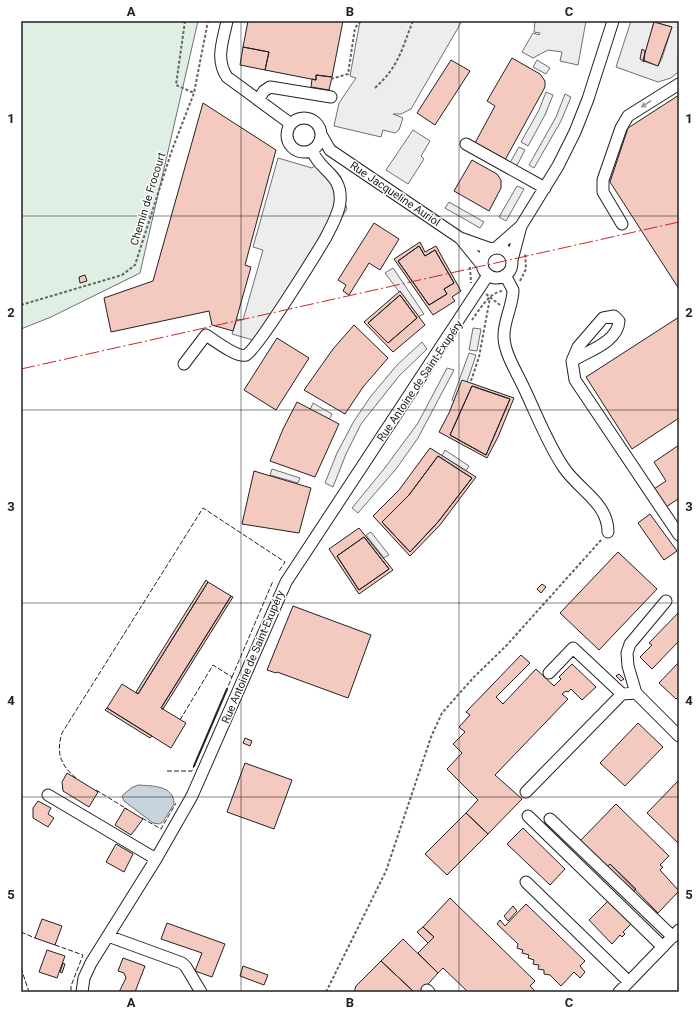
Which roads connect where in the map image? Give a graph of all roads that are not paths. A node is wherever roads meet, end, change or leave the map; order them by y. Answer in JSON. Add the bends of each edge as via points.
{"nodes":[{"id":1,"x":227,"y":21,"type":"edge"},
{"id":2,"x":613,"y":21,"type":"edge"},
{"id":3,"x":679,"y":84,"type":"edge"},
{"id":4,"x":331,"y":97,"type":"dead end"},
{"id":5,"x":258,"y":100,"type":"junction"},
{"id":6,"x":291,"y":124,"type":"junction"},
{"id":7,"x":322,"y":136,"type":"junction"},
{"id":8,"x":466,"y":144,"type":"dead end"},
{"id":9,"x":314,"y":149,"type":"junction"},
{"id":10,"x":330,"y":150,"type":"junction"},
{"id":11,"x":545,"y":188,"type":"junction"},
{"id":12,"x":622,"y":224,"type":"dead end"},
{"id":13,"x":521,"y":226,"type":"junction"},
{"id":14,"x":460,"y":238,"type":"junction"},
{"id":15,"x":494,"y":248,"type":"junction"},
{"id":16,"x":512,"y":260,"type":"junction"},
{"id":17,"x":482,"y":265,"type":"junction"},
{"id":18,"x":488,"y":275,"type":"junction"},
{"id":19,"x":505,"y":275,"type":"junction"},
{"id":20,"x":572,"y":361,"type":"dead end"},
{"id":21,"x":184,"y":364,"type":"dead end"},
{"id":22,"x":608,"y":532,"type":"road end"},
{"id":23,"x":679,"y":535,"type":"edge"},
{"id":24,"x":666,"y":601,"type":"dead end"},
{"id":25,"x":549,"y":673,"type":"dead end"},
{"id":26,"x":636,"y":693,"type":"junction"},
{"id":27,"x":622,"y":694,"type":"junction"},
{"id":28,"x":679,"y":736,"type":"edge"},
{"id":29,"x":526,"y":792,"type":"dead end"},
{"id":30,"x":48,"y":795,"type":"dead end"},
{"id":31,"x":528,"y":816,"type":"dead end"},
{"id":32,"x":550,"y":819,"type":"dead end"},
{"id":33,"x":156,"y":859,"type":"junction"},
{"id":34,"x":526,"y":882,"type":"dead end"},
{"id":35,"x":676,"y":933,"type":"edge"},
{"id":36,"x":108,"y":936,"type":"junction"},
{"id":37,"x":662,"y":947,"type":"junction"},
{"id":38,"x":623,"y":989,"type":"edge"},
{"id":39,"x":82,"y":992,"type":"edge"},
{"id":40,"x":201,"y":992,"type":"edge"}],
"edges":[{"from":1,"to":5,"type":"street","via":[[219,58],[222,70],[227,77]]},
{"from":2,"to":11,"type":"street","via":[[575,132]]},
{"from":3,"to":12,"type":"street","one_way":true,"via":[[628,116],[621,128],[605,174],[603,192]]},
{"from":4,"to":5,"type":"street","via":[[270,87]]},
{"from":5,"to":6,"type":"street"},
{"from":6,"to":7,"type":"street","via":[[299,119],[308,118],[320,127]]},
{"from":6,"to":9,"type":"street","via":[[287,137],[291,146],[300,152]]},
{"from":7,"to":9,"type":"street"},
{"from":7,"to":10,"type":"street"},
{"from":8,"to":11,"type":"street"},
{"from":9,"to":10,"type":"street"},
{"from":9,"to":21,"type":"street","via":[[314,156],[335,178],[340,196],[340,203],[330,228],[317,252],[252,350],[242,355],[236,354],[206,335]]},
{"from":10,"to":14,"type":"street","name":"Rue Jacqueline Auriol"},
{"from":11,"to":13,"type":"street"},
{"from":13,"to":15,"type":"street"},
{"from":13,"to":16,"type":"street"},
{"from":14,"to":15,"type":"street","name":"Rue Jacqueline Auriol"},
{"from":14,"to":17,"type":"street","name":"Rue Jacqueline Auriol"},
{"from":15,"to":16,"type":"street","via":[[506,251]]},
{"from":15,"to":17,"type":"street","via":[[483,256]]},
{"from":16,"to":19,"type":"street","via":[[511,268]]},
{"from":17,"to":18,"type":"street"},
{"from":18,"to":19,"type":"street","via":[[496,278]]},
{"from":18,"to":33,"type":"street","name":"Rue Antoine de Saint-Exupéry","via":[[286,582],[201,777]]},
{"from":19,"to":22,"type":"street","via":[[512,286],[513,294],[504,337],[510,358],[557,457],[570,476],[597,504],[607,521]]},
{"from":20,"to":23,"type":"street","via":[[575,380]]},
{"from":24,"to":26,"type":"street","via":[[630,644],[627,654],[628,666]]},
{"from":25,"to":27,"type":"street","via":[[573,648]]},
{"from":26,"to":27,"type":"street"},
{"from":26,"to":28,"type":"street"},
{"from":27,"to":29,"type":"street"},
{"from":30,"to":33,"type":"street"},
{"from":31,"to":37,"type":"street"},
{"from":32,"to":35,"type":"street"},
{"from":33,"to":36,"type":"street","name":"Rue Antoine de Saint-Exupéry"},
{"from":34,"to":38,"type":"street"},
{"from":35,"to":37,"type":"street"},
{"from":36,"to":39,"type":"street","name":"Rue Antoine de Saint-Exupéry","via":[[87,971]]},
{"from":36,"to":40,"type":"street","via":[[182,963]]},
{"from":37,"to":38,"type":"street"}]}
